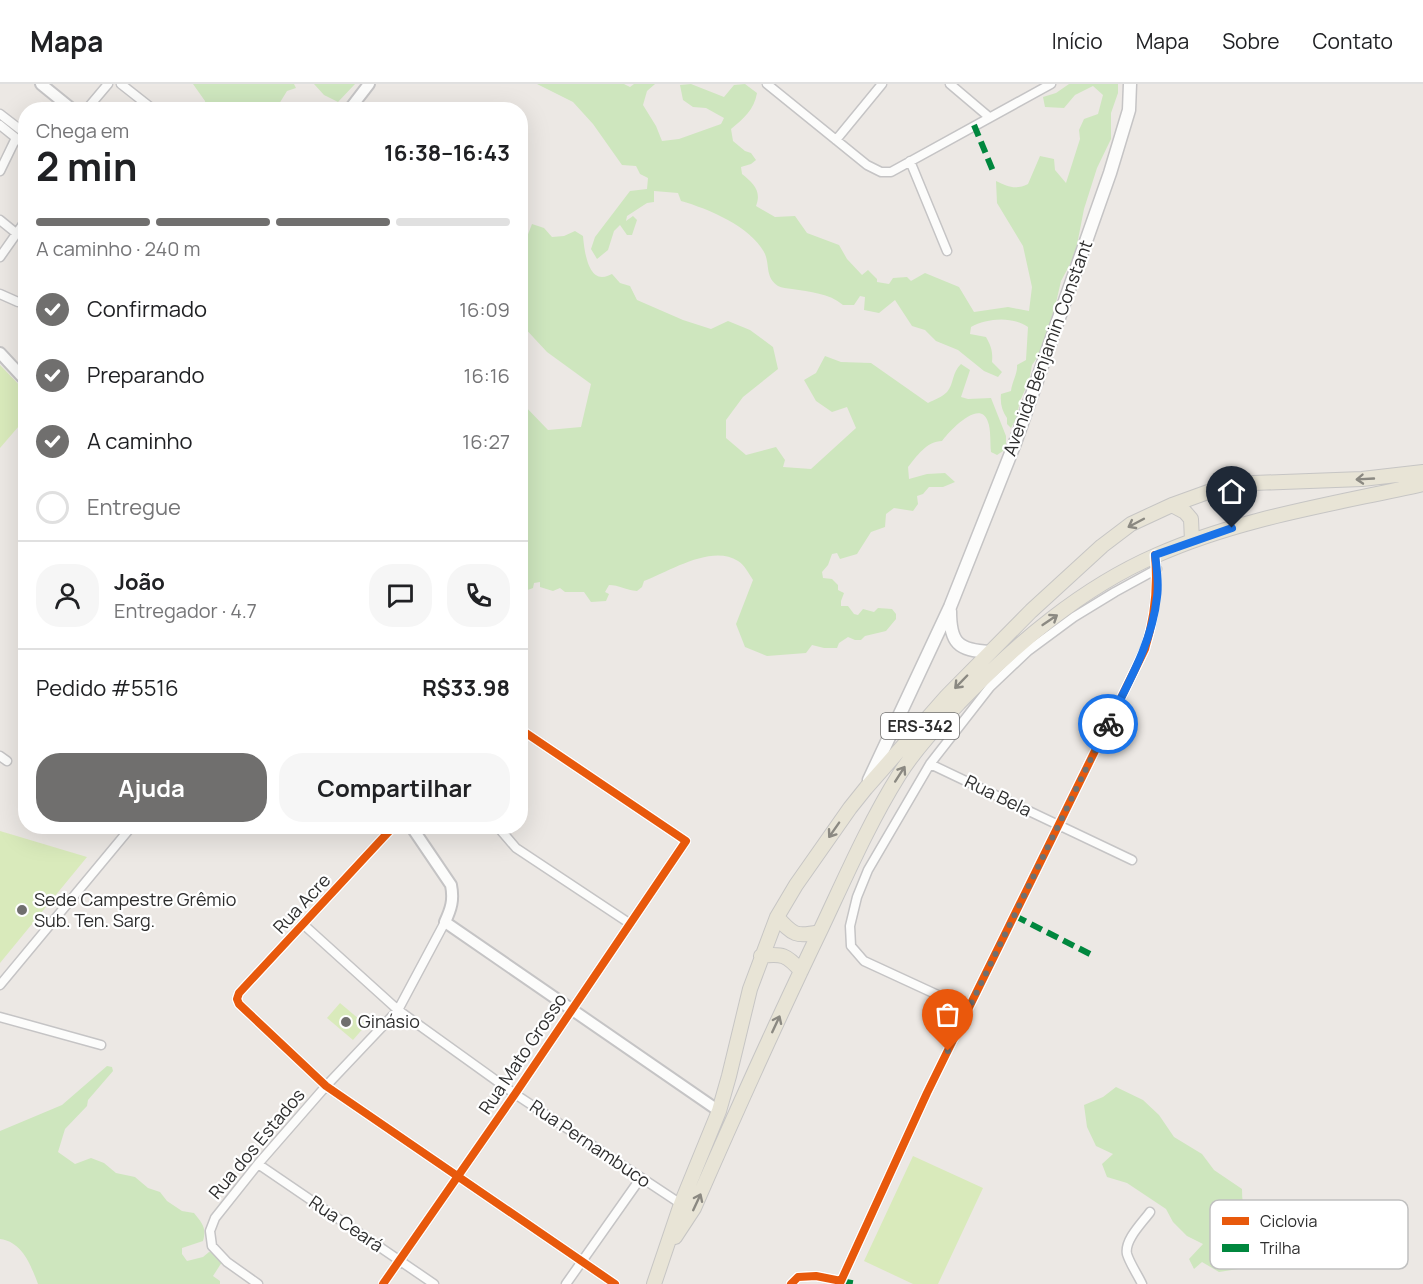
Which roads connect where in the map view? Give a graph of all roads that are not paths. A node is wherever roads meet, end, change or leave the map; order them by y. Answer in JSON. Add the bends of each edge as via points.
{"nodes":[{"id":1,"x":41,"y":84,"type":"edge"},
{"id":2,"x":108,"y":84,"type":"edge"},
{"id":3,"x":121,"y":84,"type":"edge"},
{"id":4,"x":369,"y":84,"type":"edge"},
{"id":5,"x":767,"y":84,"type":"edge"},
{"id":6,"x":882,"y":84,"type":"edge"},
{"id":7,"x":950,"y":84,"type":"edge"},
{"id":8,"x":1051,"y":84,"type":"edge"},
{"id":9,"x":1131,"y":84,"type":"edge"},
{"id":10,"x":63,"y":102,"type":"edge"},
{"id":11,"x":93,"y":102,"type":"edge"},
{"id":12,"x":144,"y":102,"type":"edge"},
{"id":13,"x":355,"y":102,"type":"edge"},
{"id":14,"x":0,"y":114,"type":"edge"},
{"id":15,"x":989,"y":117,"type":"junction"},
{"id":16,"x":0,"y":125,"type":"edge"},
{"id":17,"x":18,"y":128,"type":"edge"},
{"id":18,"x":16,"y":138,"type":"joint"},
{"id":19,"x":836,"y":140,"type":"junction"},
{"id":20,"x":910,"y":161,"type":"junction"},
{"id":21,"x":0,"y":171,"type":"edge"},
{"id":22,"x":0,"y":220,"type":"edge"},
{"id":23,"x":18,"y":230,"type":"edge"},
{"id":24,"x":16,"y":233,"type":"junction"},
{"id":25,"x":947,"y":250,"type":"dead end"},
{"id":26,"x":0,"y":257,"type":"edge"},
{"id":27,"x":0,"y":294,"type":"edge"},
{"id":28,"x":18,"y":302,"type":"edge"},
{"id":29,"x":0,"y":353,"type":"edge"},
{"id":30,"x":18,"y":372,"type":"edge"},
{"id":31,"x":1423,"y":472,"type":"edge"},
{"id":32,"x":1423,"y":484,"type":"edge"},
{"id":33,"x":1172,"y":505,"type":"junction"},
{"id":34,"x":1192,"y":541,"type":"junction"},
{"id":35,"x":1156,"y":562,"type":"junction"},
{"id":36,"x":950,"y":607,"type":"junction"},
{"id":37,"x":989,"y":652,"type":"junction"},
{"id":38,"x":528,"y":734,"type":"edge"},
{"id":39,"x":930,"y":764,"type":"junction"},
{"id":40,"x":866,"y":788,"type":"junction"},
{"id":41,"x":1060,"y":825,"type":"junction"},
{"id":42,"x":125,"y":834,"type":"edge"},
{"id":43,"x":387,"y":834,"type":"edge"},
{"id":44,"x":416,"y":834,"type":"edge"},
{"id":45,"x":504,"y":834,"type":"edge"},
{"id":46,"x":1132,"y":860,"type":"dead end"},
{"id":47,"x":777,"y":917,"type":"junction"},
{"id":48,"x":445,"y":922,"type":"junction"},
{"id":49,"x":629,"y":923,"type":"junction"},
{"id":50,"x":304,"y":925,"type":"junction"},
{"id":51,"x":819,"y":932,"type":"junction"},
{"id":52,"x":761,"y":956,"type":"junction"},
{"id":53,"x":801,"y":971,"type":"junction"},
{"id":54,"x":0,"y":985,"type":"edge"},
{"id":55,"x":571,"y":1009,"type":"junction"},
{"id":56,"x":968,"y":1009,"type":"junction"},
{"id":57,"x":398,"y":1010,"type":"junction"},
{"id":58,"x":0,"y":1017,"type":"edge"},
{"id":59,"x":101,"y":1045,"type":"dead end"},
{"id":60,"x":326,"y":1086,"type":"junction"},
{"id":61,"x":515,"y":1094,"type":"junction"},
{"id":62,"x":719,"y":1111,"type":"junction"},
{"id":63,"x":258,"y":1164,"type":"junction"},
{"id":64,"x":458,"y":1177,"type":"junction"},
{"id":65,"x":640,"y":1179,"type":"junction"},
{"id":66,"x":681,"y":1204,"type":"junction"},
{"id":67,"x":1150,"y":1212,"type":"dead end"},
{"id":68,"x":666,"y":1252,"type":"junction"},
{"id":69,"x":400,"y":1261,"type":"junction"},
{"id":70,"x":582,"y":1261,"type":"junction"},
{"id":71,"x":258,"y":1284,"type":"edge"},
{"id":72,"x":383,"y":1284,"type":"edge"},
{"id":73,"x":434,"y":1284,"type":"edge"},
{"id":74,"x":566,"y":1284,"type":"edge"},
{"id":75,"x":615,"y":1284,"type":"edge"},
{"id":76,"x":654,"y":1284,"type":"edge"},
{"id":77,"x":791,"y":1284,"type":"edge"},
{"id":78,"x":1142,"y":1284,"type":"edge"}],
"edges":[{"from":1,"to":10,"type":"street"},
{"from":2,"to":11,"type":"street"},
{"from":3,"to":12,"type":"street"},
{"from":4,"to":13,"type":"street"},
{"from":5,"to":19,"type":"street"},
{"from":6,"to":19,"type":"street"},
{"from":7,"to":15,"type":"street"},
{"from":8,"to":15,"type":"street"},
{"from":9,"to":36,"type":"main road","name":"Avenida Benjamin Constant","via":[[1129,110],[1110,173],[1015,443]]},
{"from":14,"to":17,"type":"street"},
{"from":15,"to":20,"type":"street"},
{"from":16,"to":18,"type":"street"},
{"from":18,"to":21,"type":"street"},
{"from":19,"to":20,"type":"street","via":[[881,172],[891,172]]},
{"from":20,"to":25,"type":"street"},
{"from":22,"to":24,"type":"street"},
{"from":23,"to":24,"type":"street"},
{"from":24,"to":26,"type":"street"},
{"from":27,"to":28,"type":"street"},
{"from":29,"to":30,"type":"street"},
{"from":31,"to":33,"type":"main road","number":"ERS-342","one_way":true,"via":[[1362,479],[1254,483],[1219,488]]},
{"from":32,"to":34,"type":"main road","number":"ERS-342","via":[[1288,514]]},
{"from":33,"to":34,"type":"main road","via":[[1191,519]]},
{"from":33,"to":37,"type":"main road","number":"ERS-342","one_way":true,"via":[[1131,525],[1102,546]]},
{"from":34,"to":35,"type":"main road","number":"ERS-342"},
{"from":35,"to":39,"type":"street","via":[[1028,651],[990,687]]},
{"from":35,"to":41,"type":"street","via":[[1158,596],[1145,649]]},
{"from":51,"to":35,"type":"main road","number":"ERS-342","one_way":true,"via":[[900,774],[933,730],[1040,626],[1103,583]]},
{"from":36,"to":37,"type":"main road","name":"Avenida Benjamin Constant","via":[[950,631],[957,642],[970,651]]},
{"from":36,"to":40,"type":"main road","name":"Avenida Benjamin Constant"},
{"from":37,"to":40,"type":"main road","number":"ERS-342","one_way":true},
{"from":38,"to":49,"type":"street","name":"Rua Mato Grosso","via":[[686,841]]},
{"from":39,"to":41,"type":"street","name":"Rua Bela"},
{"from":39,"to":56,"type":"street","via":[[868,870],[850,926],[851,946],[864,961]]},
{"from":40,"to":47,"type":"main road","number":"ERS-342","one_way":true,"via":[[795,885]]},
{"from":41,"to":46,"type":"street","name":"Rua Bela"},
{"from":41,"to":56,"type":"street"},
{"from":42,"to":54,"type":"street"},
{"from":43,"to":50,"type":"street","name":"Rua Acre"},
{"from":44,"to":48,"type":"street","via":[[451,885],[454,896]]},
{"from":45,"to":49,"type":"street","via":[[516,848]]},
{"from":47,"to":51,"type":"main road","via":[[792,933],[802,936]]},
{"from":47,"to":52,"type":"main road","number":"ERS-342"},
{"from":48,"to":55,"type":"street"},
{"from":48,"to":57,"type":"street","name":"Rua dos Estados"},
{"from":49,"to":55,"type":"street","name":"Rua Mato Grosso"},
{"from":50,"to":57,"type":"street","name":"Rua Pernambuco"},
{"from":50,"to":60,"type":"street","name":"Rua Acre","via":[[237,999]]},
{"from":51,"to":53,"type":"main road","number":"ERS-342"},
{"from":52,"to":53,"type":"main road","via":[[777,954],[791,959]]},
{"from":52,"to":62,"type":"main road","number":"ERS-342"},
{"from":68,"to":53,"type":"main road","number":"ERS-342","one_way":true,"via":[[694,1209]]},
{"from":55,"to":61,"type":"street","name":"Rua Mato Grosso"},
{"from":55,"to":62,"type":"street"},
{"from":56,"to":77,"type":"street","via":[[841,1281],[798,1277]]},
{"from":57,"to":60,"type":"street","name":"Rua dos Estados"},
{"from":57,"to":61,"type":"street","name":"Rua Pernambuco"},
{"from":58,"to":59,"type":"street"},
{"from":60,"to":63,"type":"street","name":"Rua dos Estados"},
{"from":60,"to":64,"type":"street"},
{"from":61,"to":64,"type":"street","name":"Rua Mato Grosso"},
{"from":61,"to":65,"type":"street","name":"Rua Pernambuco"},
{"from":62,"to":66,"type":"main road","number":"ERS-342"},
{"from":63,"to":69,"type":"street","name":"Rua Ceará"},
{"from":63,"to":71,"type":"street","name":"Rua dos Estados","via":[[215,1218],[210,1231],[213,1246],[227,1262]]},
{"from":64,"to":69,"type":"street","name":"Rua Mato Grosso"},
{"from":64,"to":70,"type":"street"},
{"from":65,"to":66,"type":"street","name":"Rua Pernambuco"},
{"from":65,"to":70,"type":"street"},
{"from":66,"to":68,"type":"main road","number":"ERS-342"},
{"from":67,"to":78,"type":"street","via":[[1127,1252]]},
{"from":68,"to":76,"type":"main road","number":"ERS-342"},
{"from":69,"to":72,"type":"street","name":"Rua Mato Grosso"},
{"from":69,"to":73,"type":"street","name":"Rua Ceará"},
{"from":70,"to":74,"type":"street"},
{"from":70,"to":75,"type":"street"}]}
